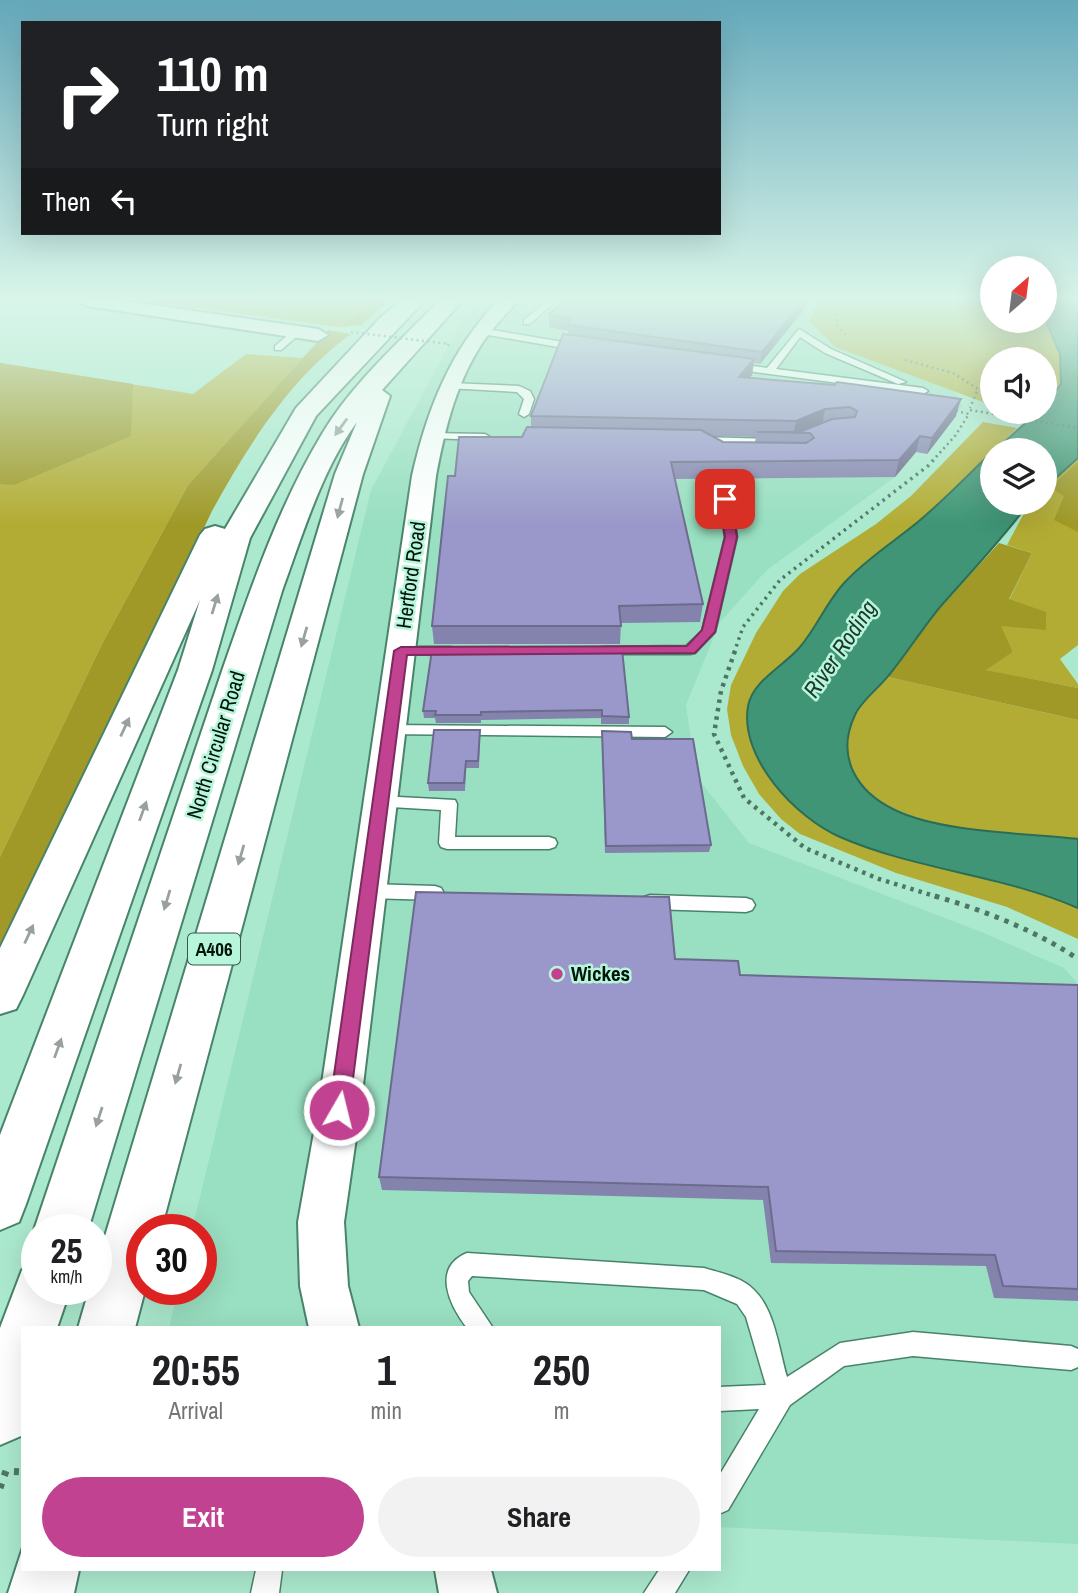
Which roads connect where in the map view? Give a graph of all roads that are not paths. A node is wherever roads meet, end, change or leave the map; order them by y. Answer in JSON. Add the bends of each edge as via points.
{"nodes":[{"id":1,"x":339,"y":375,"type":"edge"},
{"id":2,"x":380,"y":375,"type":"edge"},
{"id":3,"x":382,"y":375,"type":"edge"},
{"id":4,"x":455,"y":375,"type":"edge"},
{"id":5,"x":814,"y":375,"type":"edge"},
{"id":6,"x":886,"y":375,"type":"edge"},
{"id":7,"x":450,"y":386,"type":"junction"},
{"id":8,"x":305,"y":412,"type":"junction"},
{"id":9,"x":524,"y":414,"type":"dead end"},
{"id":10,"x":431,"y":436,"type":"junction"},
{"id":11,"x":502,"y":437,"type":"edge"},
{"id":12,"x":784,"y":443,"type":"edge"},
{"id":13,"x":776,"y":454,"type":"edge"},
{"id":14,"x":725,"y":499,"type":"dead end"},
{"id":15,"x":401,"y":651,"type":"junction"},
{"id":16,"x":463,"y":651,"type":"edge"},
{"id":17,"x":583,"y":651,"type":"edge"},
{"id":18,"x":388,"y":730,"type":"junction"},
{"id":19,"x":665,"y":732,"type":"dead end"},
{"id":20,"x":380,"y":802,"type":"junction"},
{"id":21,"x":549,"y":843,"type":"dead end"},
{"id":22,"x":368,"y":891,"type":"junction"},
{"id":23,"x":449,"y":894,"type":"edge"},
{"id":24,"x":638,"y":901,"type":"edge"},
{"id":25,"x":746,"y":905,"type":"dead end"},
{"id":26,"x":0,"y":995,"type":"edge"},
{"id":27,"x":0,"y":1204,"type":"edge"},
{"id":28,"x":66,"y":1214,"type":"edge"},
{"id":29,"x":37,"y":1305,"type":"edge"},
{"id":30,"x":30,"y":1326,"type":"edge"},
{"id":31,"x":107,"y":1326,"type":"edge"},
{"id":32,"x":334,"y":1326,"type":"edge"},
{"id":33,"x":480,"y":1326,"type":"edge"},
{"id":34,"x":21,"y":1352,"type":"edge"},
{"id":35,"x":1072,"y":1358,"type":"dead end"},
{"id":36,"x":781,"y":1396,"type":"junction"},
{"id":37,"x":721,"y":1399,"type":"edge"},
{"id":38,"x":0,"y":1415,"type":"edge"},
{"id":39,"x":721,"y":1498,"type":"edge"},
{"id":40,"x":46,"y":1571,"type":"edge"},
{"id":41,"x":269,"y":1571,"type":"edge"},
{"id":42,"x":463,"y":1571,"type":"edge"},
{"id":43,"x":675,"y":1571,"type":"edge"},
{"id":44,"x":41,"y":1593,"type":"edge"},
{"id":45,"x":265,"y":1593,"type":"edge"},
{"id":46,"x":468,"y":1593,"type":"edge"},
{"id":47,"x":658,"y":1593,"type":"edge"}],
"edges":[{"from":1,"to":8,"type":"highway","name":"North Circular Road"},
{"from":2,"to":28,"type":"highway","name":"North Circular Road","number":"A406","one_way":true,"via":[[335,434],[300,505],[239,671]]},
{"from":3,"to":31,"type":"highway","number":"A406","one_way":true,"via":[[374,412],[349,474]]},
{"from":4,"to":7,"type":"street","name":"Hertford Road"},
{"from":5,"to":6,"type":"lane","via":[[923,391]]},
{"from":7,"to":9,"type":"lane","via":[[519,390],[529,399]]},
{"from":7,"to":10,"type":"street","name":"Hertford Road"},
{"from":26,"to":8,"type":"highway","one_way":true,"via":[[228,509]]},
{"from":27,"to":8,"type":"highway","name":"North Circular Road","one_way":true,"via":[[195,670],[235,538]]},
{"from":10,"to":11,"type":"lane"},
{"from":10,"to":15,"type":"street","name":"Hertford Road"},
{"from":12,"to":13,"type":"lane","via":[[693,440],[721,453]]},
{"from":14,"to":17,"type":"lane","via":[[731,537],[708,632],[691,650]]},
{"from":15,"to":16,"type":"lane"},
{"from":15,"to":18,"type":"street","name":"Hertford Road"},
{"from":18,"to":19,"type":"lane"},
{"from":18,"to":20,"type":"street","name":"Hertford Road"},
{"from":20,"to":21,"type":"lane","via":[[449,804],[447,843]]},
{"from":20,"to":22,"type":"street","name":"Hertford Road"},
{"from":22,"to":23,"type":"lane"},
{"from":22,"to":32,"type":"street","name":"Hertford Road","via":[[321,1222],[324,1286]]},
{"from":24,"to":25,"type":"lane"},
{"from":29,"to":30,"type":"highway"},
{"from":33,"to":36,"type":"lane","via":[[456,1286],[458,1273],[467,1264],[704,1279],[745,1296],[756,1311]]},
{"from":34,"to":38,"type":"highway"},
{"from":35,"to":36,"type":"lane","via":[[914,1344],[841,1355]]},
{"from":36,"to":37,"type":"lane"},
{"from":36,"to":39,"type":"lane"},
{"from":40,"to":44,"type":"highway"},
{"from":41,"to":45,"type":"lane"},
{"from":42,"to":46,"type":"street"},
{"from":43,"to":47,"type":"lane"}]}
